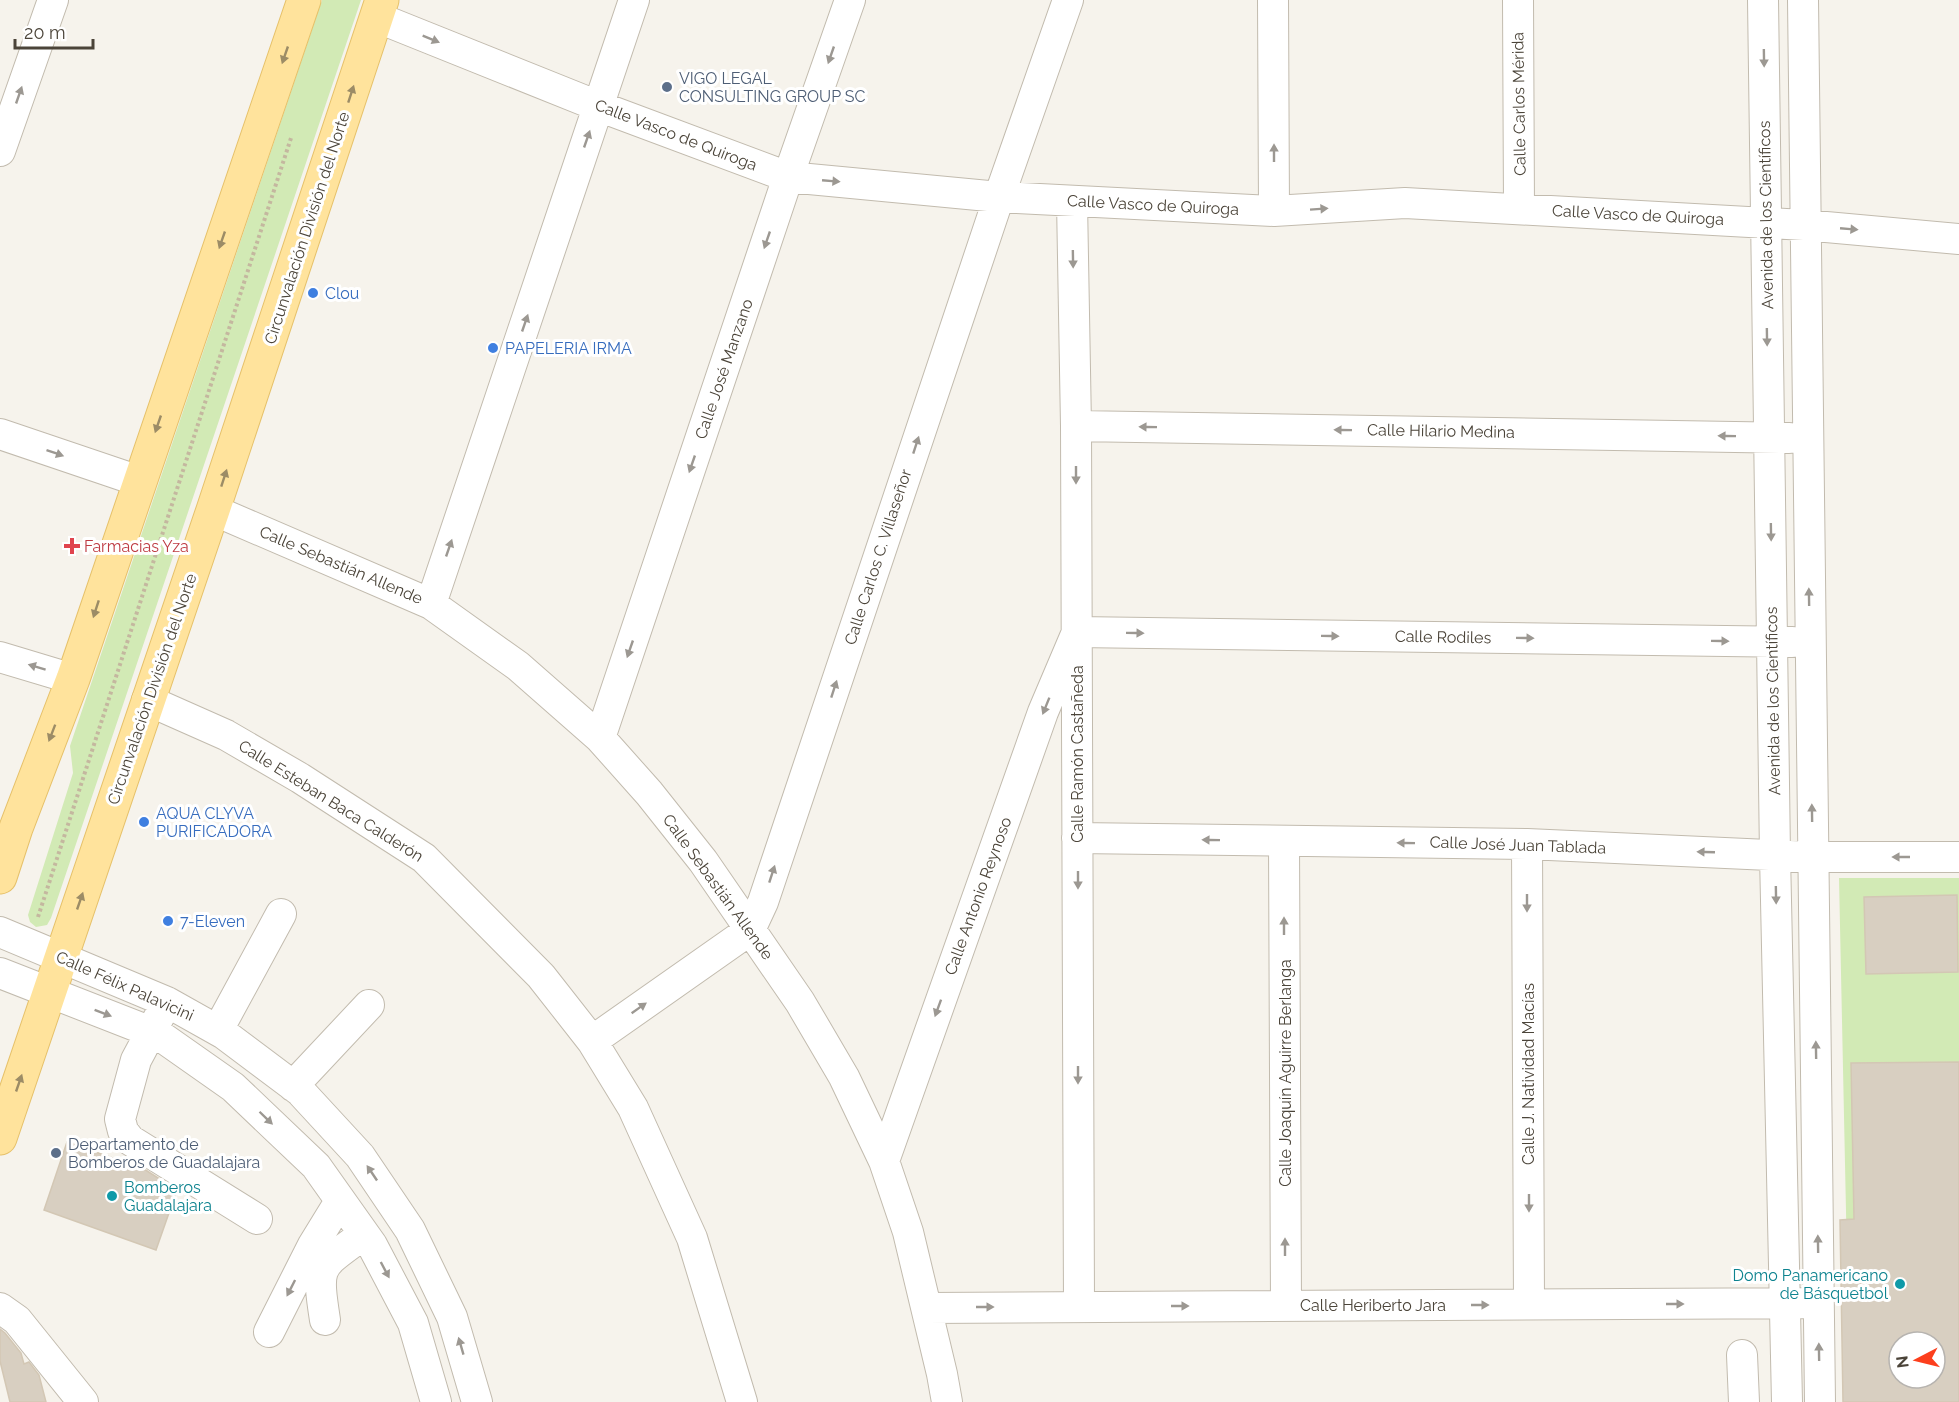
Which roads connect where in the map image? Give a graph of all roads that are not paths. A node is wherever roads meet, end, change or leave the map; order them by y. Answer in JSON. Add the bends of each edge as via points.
{"nodes":[{"id":1,"x":53,"y":0,"type":"edge"},
{"id":2,"x":304,"y":0,"type":"edge"},
{"id":3,"x":634,"y":0,"type":"edge"},
{"id":4,"x":850,"y":0,"type":"edge"},
{"id":5,"x":1068,"y":0,"type":"edge"},
{"id":6,"x":1274,"y":0,"type":"edge"},
{"id":7,"x":1518,"y":0,"type":"edge"},
{"id":8,"x":1763,"y":0,"type":"edge"},
{"id":9,"x":1803,"y":0,"type":"edge"},
{"id":10,"x":379,"y":9,"type":"edge"},
{"id":11,"x":598,"y":106,"type":"junction"},
{"id":12,"x":0,"y":151,"type":"edge"},
{"id":13,"x":788,"y":177,"type":"junction"},
{"id":14,"x":999,"y":197,"type":"junction"},
{"id":15,"x":1072,"y":201,"type":"junction"},
{"id":16,"x":1520,"y":208,"type":"junction"},
{"id":17,"x":1274,"y":212,"type":"junction"},
{"id":18,"x":1765,"y":223,"type":"junction"},
{"id":19,"x":1804,"y":225,"type":"junction"},
{"id":20,"x":1959,"y":239,"type":"edge"},
{"id":21,"x":1076,"y":426,"type":"junction"},
{"id":22,"x":0,"y":434,"type":"edge"},
{"id":23,"x":1769,"y":437,"type":"junction"},
{"id":24,"x":1807,"y":438,"type":"junction"},
{"id":25,"x":139,"y":481,"type":"junction"},
{"id":26,"x":213,"y":510,"type":"junction"},
{"id":27,"x":431,"y":604,"type":"junction"},
{"id":28,"x":1077,"y":632,"type":"junction"},
{"id":29,"x":1773,"y":641,"type":"junction"},
{"id":30,"x":1810,"y":642,"type":"junction"},
{"id":31,"x":0,"y":657,"type":"edge"},
{"id":32,"x":73,"y":679,"type":"junction"},
{"id":33,"x":147,"y":700,"type":"junction"},
{"id":34,"x":600,"y":738,"type":"junction"},
{"id":35,"x":8,"y":825,"type":"edge"},
{"id":36,"x":1077,"y":838,"type":"junction"},
{"id":37,"x":1284,"y":841,"type":"junction"},
{"id":38,"x":1527,"y":844,"type":"junction"},
{"id":39,"x":1775,"y":855,"type":"junction"},
{"id":40,"x":1813,"y":857,"type":"junction"},
{"id":41,"x":1959,"y":857,"type":"edge"},
{"id":42,"x":0,"y":877,"type":"edge"},
{"id":43,"x":281,"y":914,"type":"dead end"},
{"id":44,"x":750,"y":930,"type":"junction"},
{"id":45,"x":0,"y":932,"type":"edge"},
{"id":46,"x":61,"y":957,"type":"junction"},
{"id":47,"x":0,"y":973,"type":"edge"},
{"id":48,"x":49,"y":992,"type":"junction"},
{"id":49,"x":167,"y":1002,"type":"junction"},
{"id":50,"x":369,"y":1005,"type":"dead end"},
{"id":51,"x":218,"y":1030,"type":"junction"},
{"id":52,"x":150,"y":1032,"type":"junction"},
{"id":53,"x":592,"y":1041,"type":"junction"},
{"id":54,"x":293,"y":1086,"type":"junction"},
{"id":55,"x":0,"y":1138,"type":"edge"},
{"id":56,"x":884,"y":1161,"type":"junction"},
{"id":57,"x":340,"y":1200,"type":"junction"},
{"id":58,"x":257,"y":1218,"type":"dead end"},
{"id":59,"x":364,"y":1234,"type":"junction"},
{"id":60,"x":1786,"y":1303,"type":"junction"},
{"id":61,"x":1819,"y":1303,"type":"junction"},
{"id":62,"x":1529,"y":1304,"type":"junction"},
{"id":63,"x":1286,"y":1306,"type":"junction"},
{"id":64,"x":1079,"y":1307,"type":"junction"},
{"id":65,"x":0,"y":1308,"type":"edge"},
{"id":66,"x":927,"y":1308,"type":"junction"},
{"id":67,"x":325,"y":1320,"type":"dead end"},
{"id":68,"x":269,"y":1332,"type":"dead end"},
{"id":69,"x":1742,"y":1355,"type":"dead end"},
{"id":70,"x":83,"y":1402,"type":"edge"},
{"id":71,"x":436,"y":1402,"type":"edge"},
{"id":72,"x":477,"y":1402,"type":"edge"},
{"id":73,"x":742,"y":1402,"type":"edge"},
{"id":74,"x":947,"y":1402,"type":"edge"},
{"id":75,"x":1744,"y":1402,"type":"edge"},
{"id":76,"x":1787,"y":1402,"type":"edge"},
{"id":77,"x":1820,"y":1402,"type":"edge"}],
"edges":[{"from":12,"to":1,"type":"street","one_way":true},
{"from":2,"to":25,"type":"main road","one_way":true},
{"from":3,"to":11,"type":"street"},
{"from":4,"to":13,"type":"street","name":"Calle José Manzano","one_way":true},
{"from":5,"to":14,"type":"street","name":"Calle Carlos C. Villaseñor"},
{"from":17,"to":6,"type":"street","one_way":true},
{"from":7,"to":16,"type":"street","name":"Calle Carlos Mérida"},
{"from":8,"to":18,"type":"street","name":"Avenida de los Científicos","one_way":true},
{"from":9,"to":19,"type":"street"},
{"from":10,"to":11,"type":"street","name":"Calle Vasco de Quiroga","one_way":true},
{"from":26,"to":10,"type":"main road","name":"Circunvalación División del Norte","one_way":true},
{"from":11,"to":13,"type":"street","name":"Calle Vasco de Quiroga"},
{"from":27,"to":11,"type":"street","one_way":true},
{"from":13,"to":14,"type":"street","name":"Calle Vasco de Quiroga","one_way":true},
{"from":13,"to":34,"type":"street","name":"Calle José Manzano","one_way":true},
{"from":14,"to":15,"type":"street","name":"Calle Vasco de Quiroga"},
{"from":44,"to":14,"type":"street","name":"Calle Carlos C. Villaseñor","one_way":true,"via":[[763,902]]},
{"from":15,"to":17,"type":"street","name":"Calle Vasco de Quiroga"},
{"from":15,"to":21,"type":"street","name":"Calle Ramón Castañeda","one_way":true},
{"from":17,"to":16,"type":"street","name":"Calle Vasco de Quiroga","one_way":true,"via":[[1405,203]]},
{"from":16,"to":18,"type":"street","name":"Calle Vasco de Quiroga"},
{"from":18,"to":19,"type":"street","name":"Calle Vasco de Quiroga"},
{"from":18,"to":23,"type":"street","name":"Avenida de los Científicos","one_way":true},
{"from":19,"to":20,"type":"street","name":"Calle Vasco de Quiroga","one_way":true},
{"from":19,"to":24,"type":"street"},
{"from":23,"to":21,"type":"street","name":"Calle Hilario Medina","one_way":true},
{"from":21,"to":28,"type":"street","name":"Calle Ramón Castañeda","one_way":true},
{"from":22,"to":25,"type":"street","one_way":true},
{"from":23,"to":24,"type":"street","name":"Calle Hilario Medina"},
{"from":23,"to":29,"type":"street","name":"Avenida de los Científicos","one_way":true},
{"from":30,"to":24,"type":"street","one_way":true},
{"from":25,"to":32,"type":"main road","one_way":true},
{"from":26,"to":27,"type":"street","name":"Calle Sebastián Allende"},
{"from":26,"to":33,"type":"main road","name":"Circunvalación División del Norte"},
{"from":27,"to":34,"type":"street","name":"Calle Sebastián Allende","via":[[518,666]]},
{"from":28,"to":29,"type":"street","name":"Calle Rodiles","one_way":true},
{"from":28,"to":36,"type":"street","name":"Calle Ramón Castañeda"},
{"from":28,"to":56,"type":"street","name":"Calle Antonio Reynoso","one_way":true,"via":[[1043,712]]},
{"from":29,"to":30,"type":"street","name":"Calle Rodiles"},
{"from":29,"to":39,"type":"street","name":"Avenida de los Científicos"},
{"from":40,"to":30,"type":"street","one_way":true},
{"from":32,"to":31,"type":"street","one_way":true},
{"from":32,"to":35,"type":"main road","one_way":true},
{"from":46,"to":33,"type":"main road","name":"Circunvalación División del Norte","one_way":true},
{"from":33,"to":53,"type":"street","name":"Calle Esteban Baca Calderón","via":[[226,735],[424,858],[541,976]]},
{"from":34,"to":44,"type":"street","name":"Calle Sebastián Allende","via":[[703,861]]},
{"from":35,"to":42,"type":"main road"},
{"from":37,"to":36,"type":"street","name":"Calle José Juan Tablada","one_way":true},
{"from":36,"to":64,"type":"street","name":"Calle Ramón Castañeda","one_way":true},
{"from":38,"to":37,"type":"street","name":"Calle José Juan Tablada","one_way":true},
{"from":63,"to":37,"type":"street","name":"Calle Joaquín Aguirre Berlanga","one_way":true},
{"from":39,"to":38,"type":"street","name":"Calle José Juan Tablada","one_way":true},
{"from":38,"to":62,"type":"street","name":"Calle J. Natividad Macías","one_way":true},
{"from":39,"to":40,"type":"street","name":"Calle José Juan Tablada"},
{"from":39,"to":60,"type":"street","name":"Avenida de los Científicos","one_way":true},
{"from":41,"to":40,"type":"street","name":"Calle José Juan Tablada","one_way":true},
{"from":61,"to":40,"type":"street","one_way":true},
{"from":43,"to":51,"type":"street"},
{"from":53,"to":44,"type":"street","one_way":true},
{"from":44,"to":56,"type":"street","name":"Calle Sebastián Allende","via":[[833,1058]]},
{"from":45,"to":46,"type":"street","name":"Calle Félix Palavicini"},
{"from":46,"to":48,"type":"main road","name":"Circunvalación División del Norte"},
{"from":46,"to":49,"type":"street","name":"Calle Félix Palavicini"},
{"from":47,"to":48,"type":"street","name":"Calle Félix Palavicini"},
{"from":48,"to":52,"type":"street","name":"Calle Félix Palavicini","one_way":true},
{"from":55,"to":48,"type":"main road","name":"Circunvalación División del Norte","one_way":true},
{"from":49,"to":51,"type":"street","name":"Calle Félix Palavicini"},
{"from":49,"to":52,"type":"street"},
{"from":50,"to":54,"type":"street"},
{"from":51,"to":54,"type":"street","name":"Calle Félix Palavicini"},
{"from":52,"to":57,"type":"street","name":"Calle Félix Palavicini","one_way":true,"via":[[233,1086],[316,1167]]},
{"from":52,"to":58,"type":"street","via":[[136,1060],[120,1119],[123,1131],[130,1140]]},
{"from":53,"to":73,"type":"street","name":"Calle Esteban Baca Calderón","via":[[633,1108],[692,1238]]},
{"from":72,"to":54,"type":"street","name":"Calle Félix Palavicini","one_way":true,"via":[[452,1317],[410,1230],[360,1156]]},
{"from":56,"to":66,"type":"street","name":"Calle Sebastián Allende","via":[[908,1232]]},
{"from":57,"to":59,"type":"street","name":"Calle Félix Palavicini"},
{"from":57,"to":68,"type":"street","one_way":true},
{"from":59,"to":67,"type":"street","via":[[321,1269],[319,1284]]},
{"from":59,"to":71,"type":"street","name":"Calle Félix Palavicini","one_way":true,"via":[[413,1323]]},
{"from":60,"to":61,"type":"street","name":"Calle Heriberto Jara"},
{"from":62,"to":60,"type":"street","name":"Calle Heriberto Jara","one_way":true},
{"from":60,"to":76,"type":"street","name":"Avenida de los Científicos"},
{"from":77,"to":61,"type":"street","one_way":true},
{"from":63,"to":62,"type":"street","name":"Calle Heriberto Jara","one_way":true},
{"from":64,"to":63,"type":"street","name":"Calle Heriberto Jara","one_way":true},
{"from":66,"to":64,"type":"street","name":"Calle Heriberto Jara","one_way":true},
{"from":65,"to":70,"type":"street","via":[[17,1320]]},
{"from":66,"to":74,"type":"street","name":"Calle Sebastián Allende"},
{"from":69,"to":75,"type":"street"}]}
